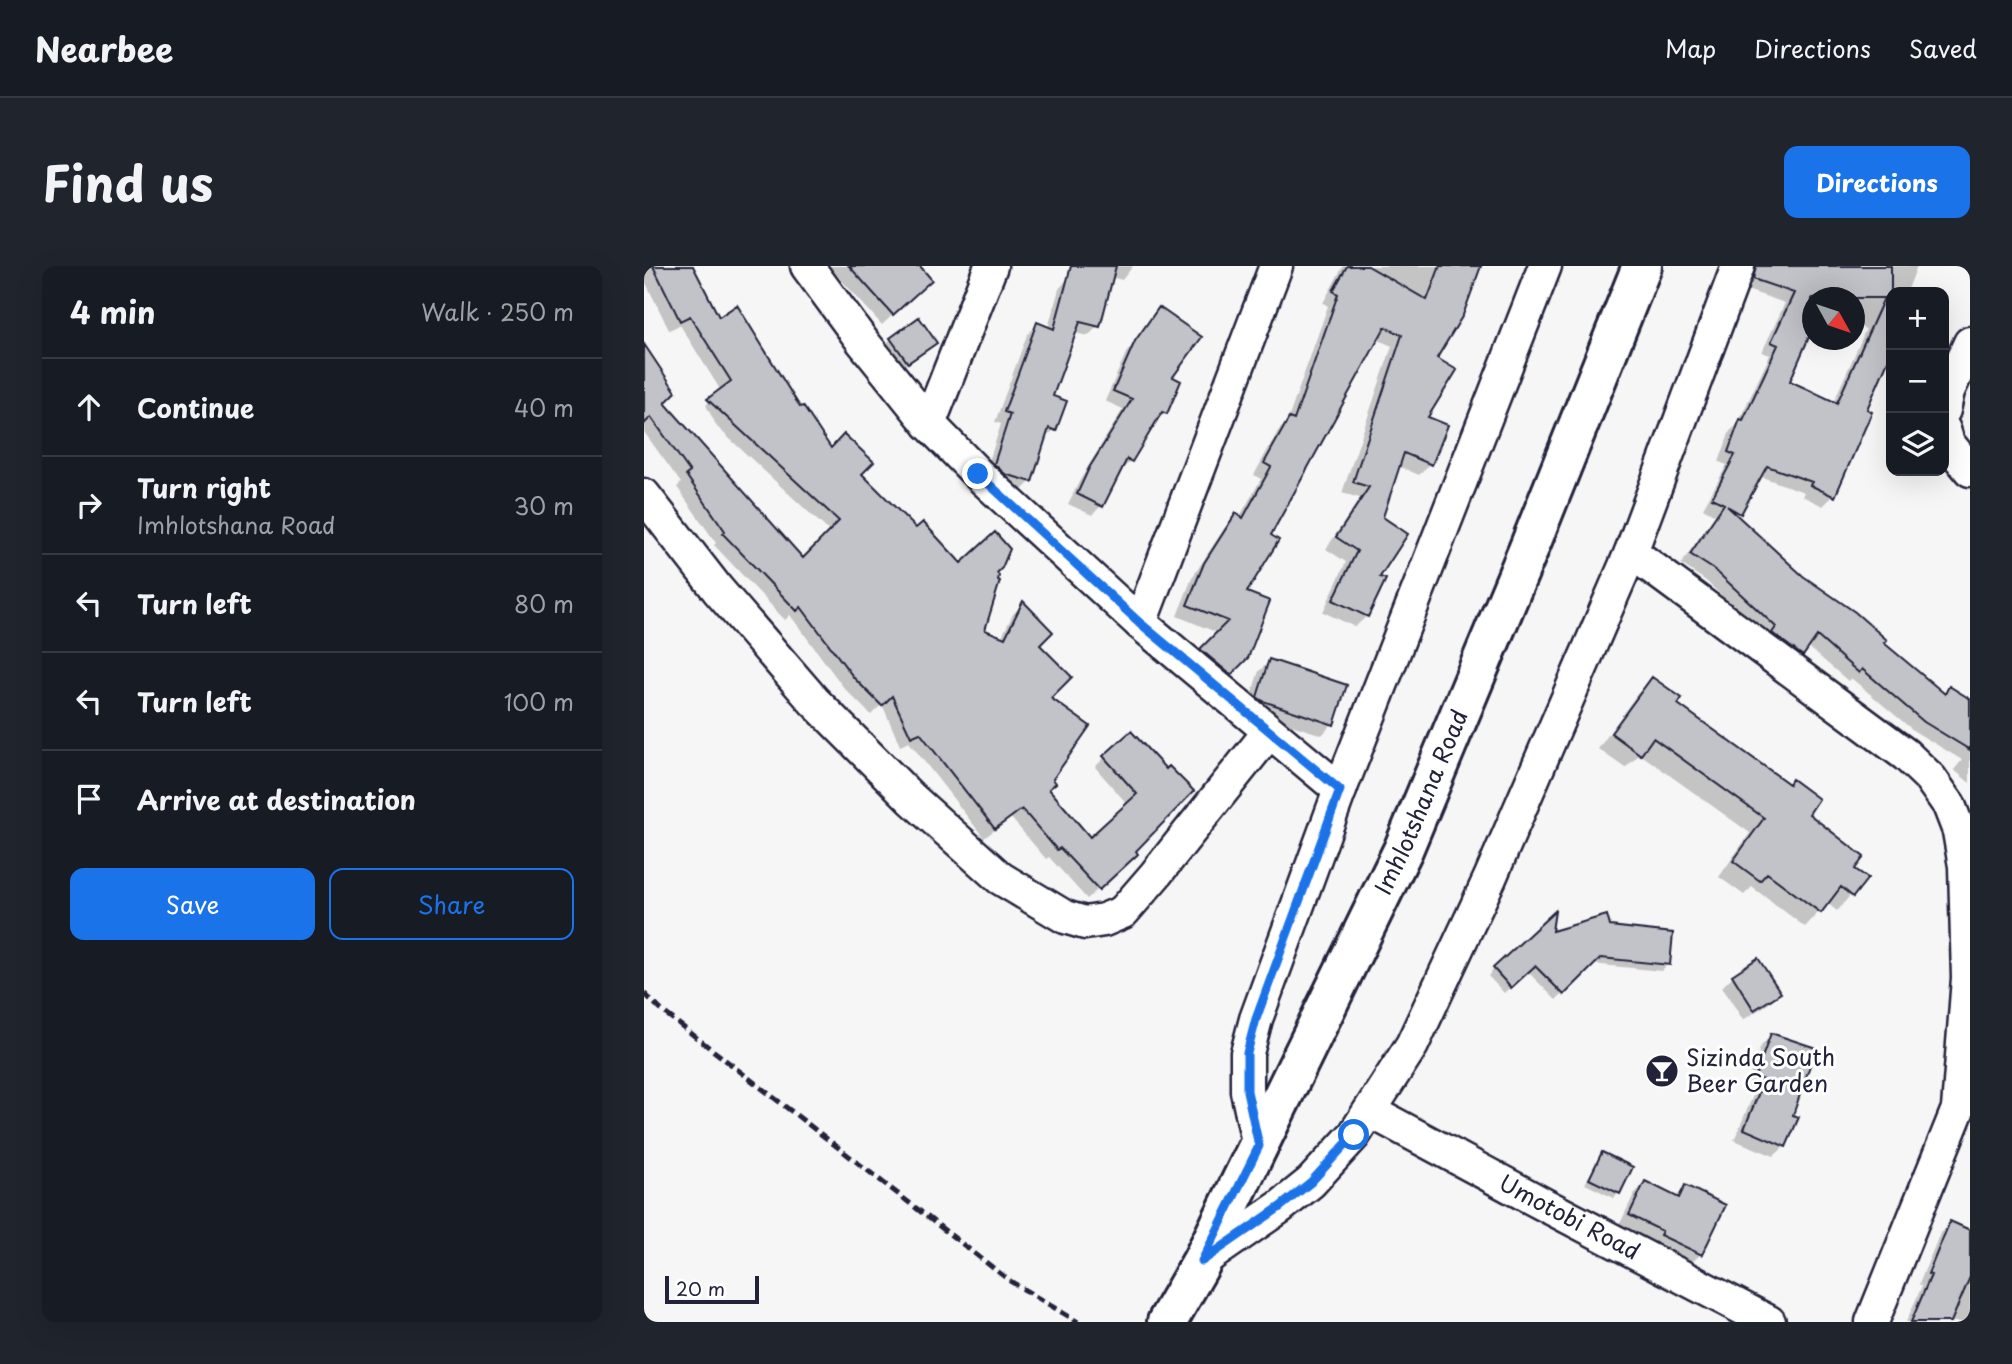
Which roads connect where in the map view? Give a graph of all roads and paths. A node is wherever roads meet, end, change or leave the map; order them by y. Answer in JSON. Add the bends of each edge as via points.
{"nodes":[{"id":1,"x":807,"y":266,"type":"edge"},
{"id":2,"x":991,"y":266,"type":"edge"},
{"id":3,"x":1276,"y":266,"type":"edge"},
{"id":4,"x":1545,"y":266,"type":"edge"},
{"id":5,"x":1642,"y":266,"type":"edge"},
{"id":6,"x":1738,"y":266,"type":"edge"},
{"id":7,"x":1970,"y":343,"type":"edge"},
{"id":8,"x":1949,"y":389,"type":"edge"},
{"id":9,"x":929,"y":424,"type":"junction"},
{"id":10,"x":1949,"y":444,"type":"edge"},
{"id":11,"x":1970,"y":470,"type":"edge"},
{"id":12,"x":644,"y":495,"type":"edge"},
{"id":13,"x":1631,"y":552,"type":"junction"},
{"id":14,"x":1140,"y":623,"type":"junction"},
{"id":15,"x":1269,"y":732,"type":"junction"},
{"id":16,"x":1340,"y":790,"type":"junction"},
{"id":17,"x":1370,"y":1111,"type":"junction"},
{"id":18,"x":1964,"y":1111,"type":"edge"},
{"id":19,"x":1259,"y":1146,"type":"junction"},
{"id":20,"x":1202,"y":1261,"type":"junction"},
{"id":21,"x":1170,"y":1317,"type":"edge"},
{"id":22,"x":1769,"y":1322,"type":"edge"},
{"id":23,"x":1871,"y":1322,"type":"edge"}],
"edges":[{"from":1,"to":9,"type":"street"},
{"from":2,"to":9,"type":"street"},
{"from":3,"to":14,"type":"street"},
{"from":4,"to":16,"type":"street"},
{"from":5,"to":19,"type":"street","name":"Imhlotshana Road","via":[[1403,850]]},
{"from":6,"to":13,"type":"street"},
{"from":7,"to":8,"type":"street"},
{"from":9,"to":14,"type":"street"},
{"from":10,"to":11,"type":"street"},
{"from":12,"to":15,"type":"street","via":[[814,701],[1000,878],[1065,917],[1085,923],[1123,912]]},
{"from":13,"to":17,"type":"street","via":[[1490,878],[1412,1045]]},
{"from":13,"to":18,"type":"street","via":[[1906,755],[1949,805],[1965,866]]},
{"from":14,"to":15,"type":"street"},
{"from":15,"to":16,"type":"street"},
{"from":16,"to":19,"type":"street","via":[[1247,1053],[1247,1091]]},
{"from":17,"to":20,"type":"street","via":[[1311,1182]]},
{"from":17,"to":22,"type":"street","name":"Umotobi Road"},
{"from":18,"to":23,"type":"street"},
{"from":19,"to":20,"type":"street","name":"Imhlotshana Road"},
{"from":20,"to":21,"type":"street","name":"Imhlotshana Road"}]}
